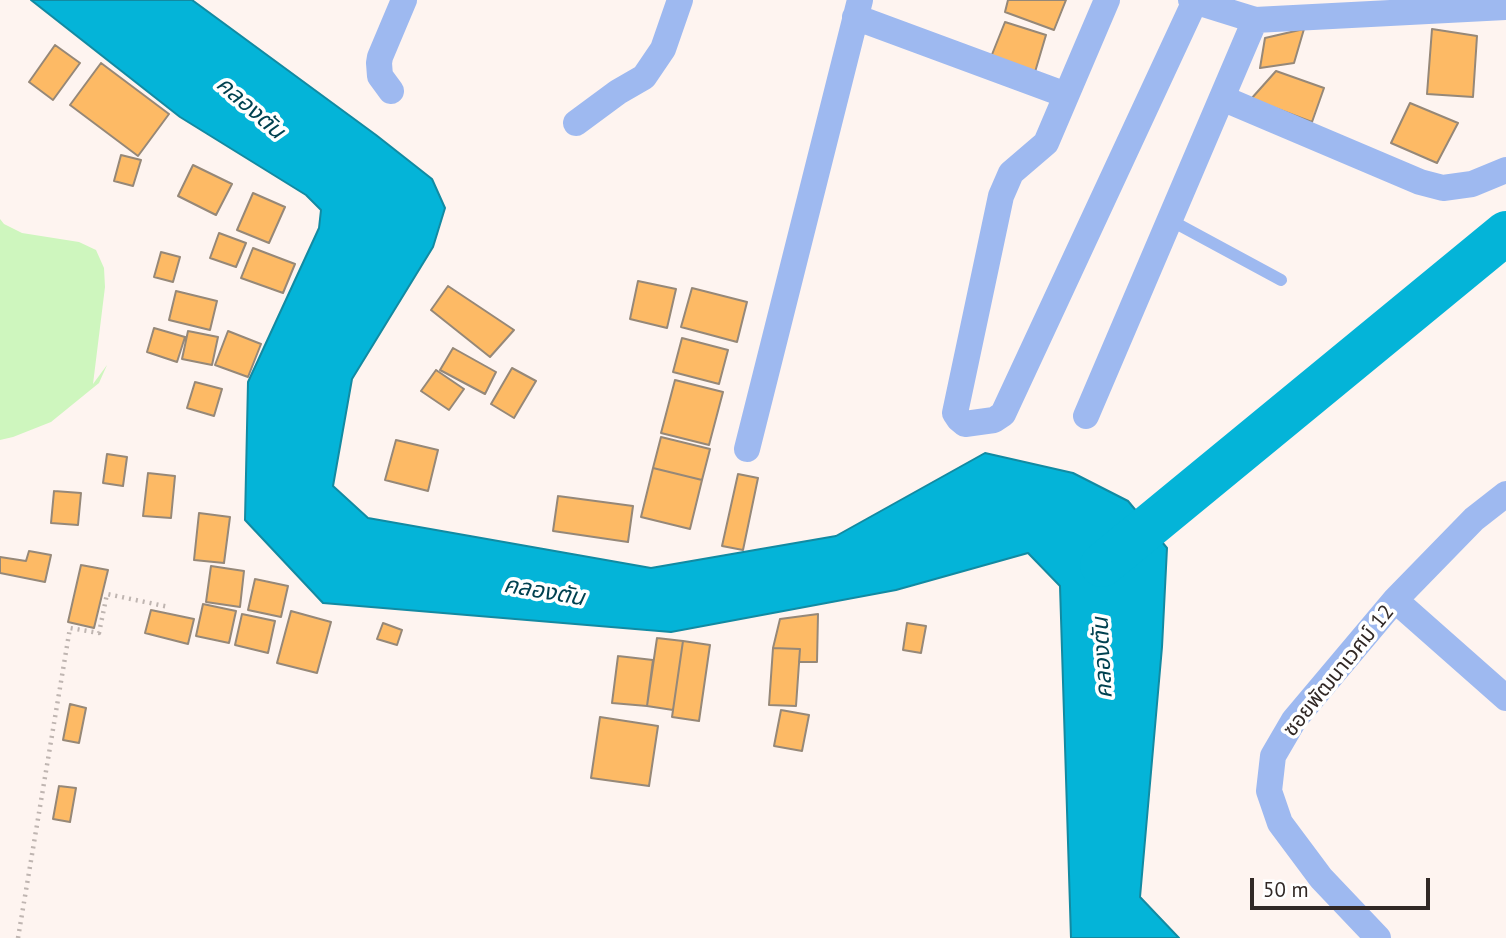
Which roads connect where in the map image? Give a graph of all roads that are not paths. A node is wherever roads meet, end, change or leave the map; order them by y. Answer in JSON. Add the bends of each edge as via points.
{"nodes":[{"id":1,"x":404,"y":0,"type":"edge"},
{"id":2,"x":680,"y":0,"type":"edge"},
{"id":3,"x":1107,"y":0,"type":"edge"},
{"id":4,"x":1193,"y":1,"type":"edge"},
{"id":5,"x":1366,"y":7,"type":"edge"},
{"id":6,"x":1506,"y":7,"type":"edge"},
{"id":7,"x":858,"y":8,"type":"edge"},
{"id":8,"x":1255,"y":20,"type":"junction"},
{"id":9,"x":391,"y":91,"type":"dead end"},
{"id":10,"x":1066,"y":95,"type":"junction"},
{"id":11,"x":1222,"y":98,"type":"junction"},
{"id":12,"x":576,"y":123,"type":"dead end"},
{"id":13,"x":1506,"y":170,"type":"edge"},
{"id":14,"x":1170,"y":220,"type":"junction"},
{"id":15,"x":1280,"y":280,"type":"dead end"},
{"id":16,"x":1086,"y":415,"type":"dead end"},
{"id":17,"x":747,"y":449,"type":"dead end"},
{"id":18,"x":1506,"y":494,"type":"edge"},
{"id":19,"x":1395,"y":600,"type":"junction"},
{"id":20,"x":1506,"y":698,"type":"edge"},
{"id":21,"x":1378,"y":938,"type":"edge"}],
"edges":[{"from":1,"to":9,"type":"street","via":[[379,63],[380,76]]},
{"from":2,"to":12,"type":"street","via":[[663,49],[645,77]]},
{"from":3,"to":10,"type":"street"},
{"from":4,"to":8,"type":"street"},
{"from":4,"to":10,"type":"street","via":[[1003,414],[994,420],[965,424],[955,413],[1001,195],[1011,173],[1046,143]]},
{"from":5,"to":6,"type":"street"},
{"from":5,"to":8,"type":"street"},
{"from":7,"to":10,"type":"street"},
{"from":7,"to":17,"type":"street"},
{"from":8,"to":11,"type":"street"},
{"from":11,"to":13,"type":"street","via":[[1443,188],[1472,184]]},
{"from":11,"to":14,"type":"street"},
{"from":14,"to":15,"type":"lane"},
{"from":14,"to":16,"type":"street"},
{"from":18,"to":19,"type":"street","name":"ซอยพัฒนาเวศม์ 12","via":[[1474,519]]},
{"from":19,"to":20,"type":"street"},
{"from":19,"to":21,"type":"street","name":"ซอยพัฒนาเวศม์ 12","via":[[1294,720],[1273,757],[1269,791],[1280,823],[1304,856]]}]}
